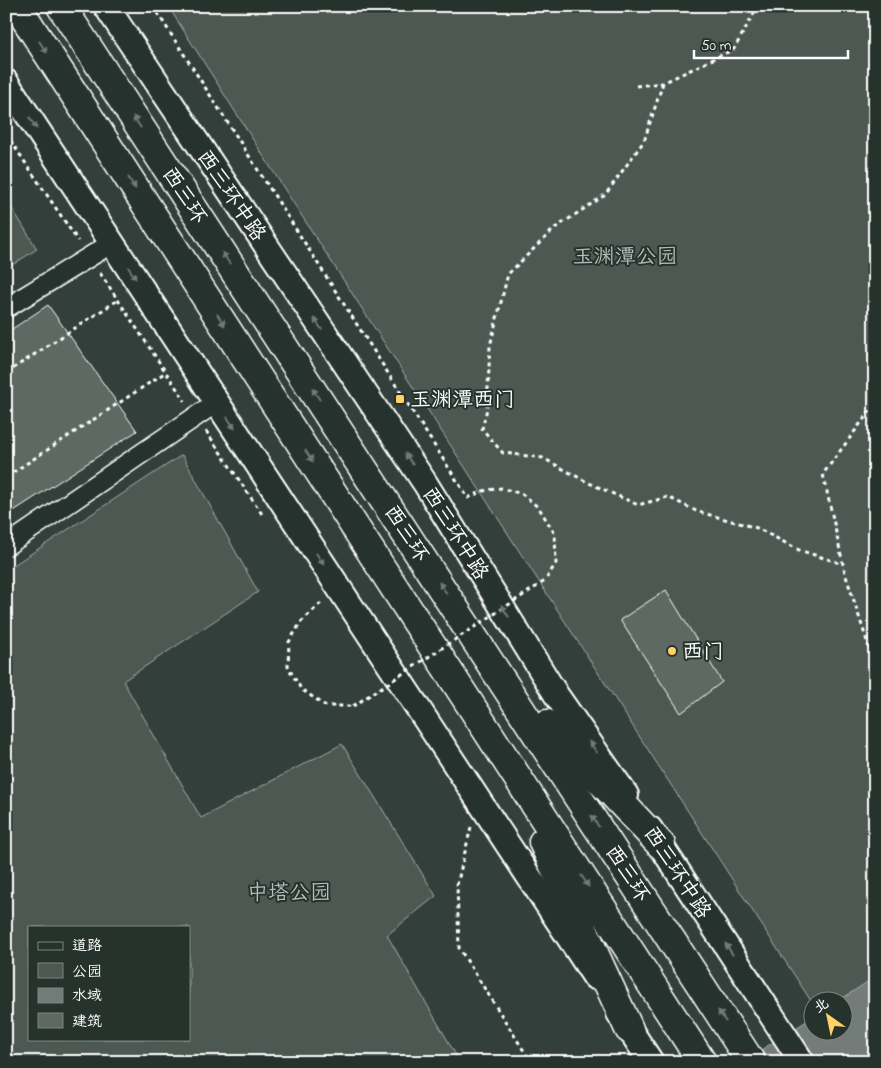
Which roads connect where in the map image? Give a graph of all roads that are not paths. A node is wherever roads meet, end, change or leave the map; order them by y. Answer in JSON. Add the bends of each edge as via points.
{"nodes":[{"id":1,"x":17,"y":6,"type":"edge"},
{"id":2,"x":61,"y":6,"type":"edge"},
{"id":3,"x":106,"y":6,"type":"edge"},
{"id":4,"x":6,"y":82,"type":"edge"},
{"id":5,"x":112,"y":243,"type":"junction"},
{"id":6,"x":6,"y":308,"type":"edge"},
{"id":7,"x":217,"y":402,"type":"junction"},
{"id":8,"x":6,"y":546,"type":"edge"},
{"id":9,"x":499,"y":673,"type":"junction"},
{"id":10,"x":502,"y":752,"type":"junction"},
{"id":11,"x":661,"y":845,"type":"junction"},
{"id":12,"x":629,"y":1029,"type":"junction"},
{"id":13,"x":750,"y":1059,"type":"edge"},
{"id":14,"x":651,"y":1062,"type":"edge"},
{"id":15,"x":702,"y":1062,"type":"edge"},
{"id":16,"x":802,"y":1062,"type":"edge"}],
"edges":[{"from":1,"to":10,"type":"highway","name":"西三环","one_way":true},
{"from":9,"to":2,"type":"highway","name":"西三环","one_way":true},
{"from":11,"to":3,"type":"street","name":"西三环中路","one_way":true,"via":[[558,696],[425,483]]},
{"from":4,"to":5,"type":"street","one_way":true},
{"from":5,"to":6,"type":"street"},
{"from":5,"to":7,"type":"street","one_way":true},
{"from":7,"to":8,"type":"street"},
{"from":7,"to":12,"type":"street","one_way":true},
{"from":9,"to":11,"type":"highway"},
{"from":13,"to":9,"type":"highway","name":"西三环","one_way":true},
{"from":10,"to":12,"type":"highway"},
{"from":10,"to":15,"type":"highway","name":"西三环","one_way":true},
{"from":16,"to":11,"type":"street","name":"西三环中路","one_way":true},
{"from":12,"to":14,"type":"street"}]}
